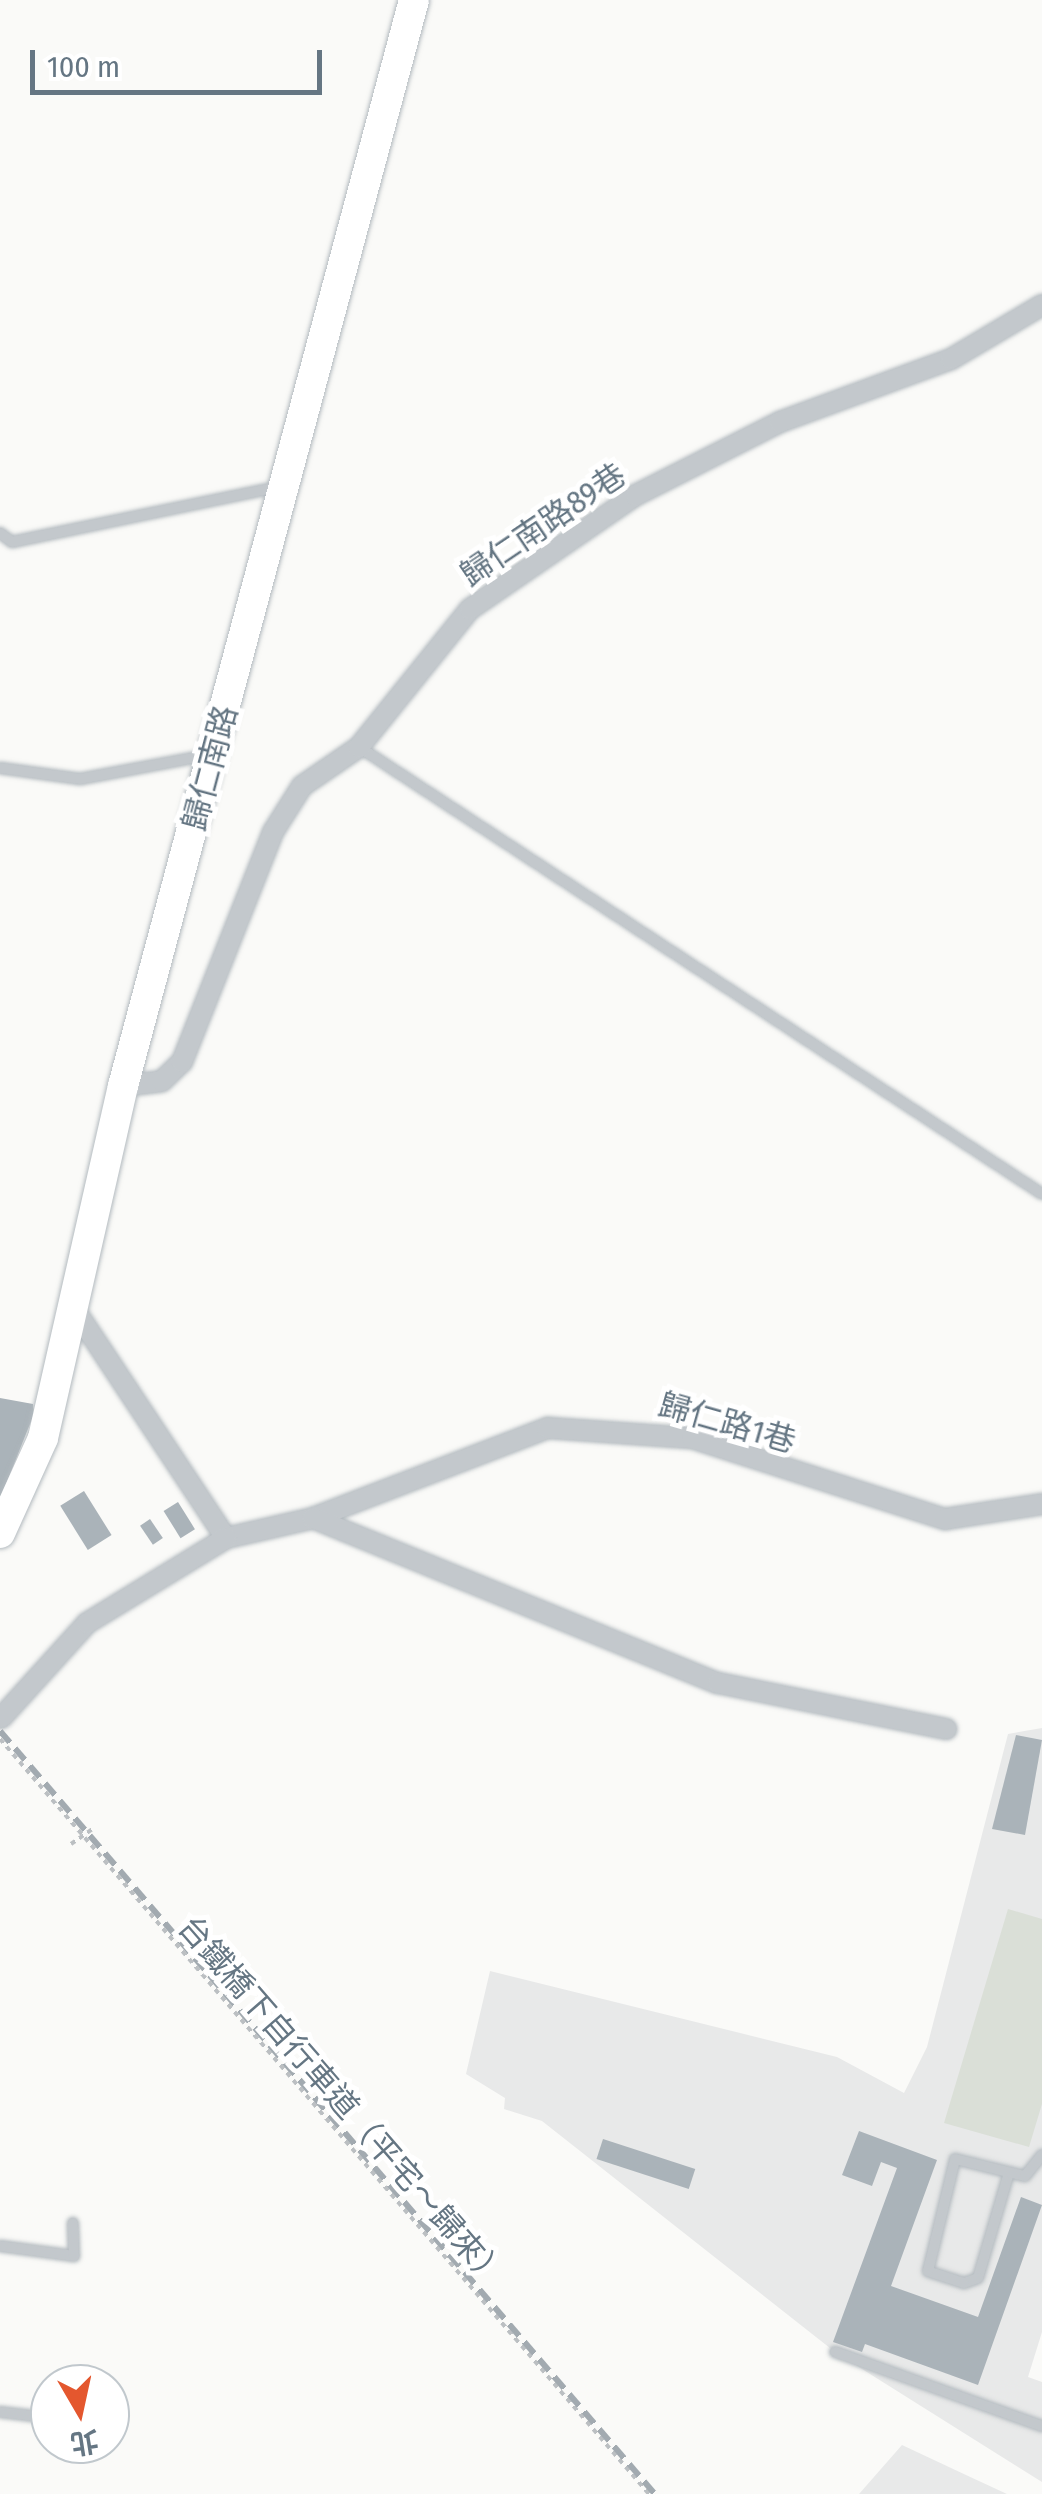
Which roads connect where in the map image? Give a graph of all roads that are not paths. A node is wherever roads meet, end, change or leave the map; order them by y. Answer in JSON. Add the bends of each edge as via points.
{"nodes":[{"id":1,"x":414,"y":0,"type":"edge"},
{"id":2,"x":1042,"y":305,"type":"edge"},
{"id":3,"x":289,"y":484,"type":"junction"},
{"id":4,"x":0,"y":533,"type":"edge"},
{"id":5,"x":359,"y":748,"type":"junction"},
{"id":6,"x":214,"y":754,"type":"junction"},
{"id":7,"x":0,"y":768,"type":"edge"},
{"id":8,"x":123,"y":1086,"type":"junction"},
{"id":9,"x":1042,"y":1194,"type":"edge"},
{"id":10,"x":75,"y":1310,"type":"junction"},
{"id":11,"x":1042,"y":1504,"type":"edge"},
{"id":12,"x":313,"y":1518,"type":"junction"},
{"id":13,"x":0,"y":1533,"type":"edge"},
{"id":14,"x":226,"y":1538,"type":"junction"},
{"id":15,"x":0,"y":1725,"type":"edge"},
{"id":16,"x":946,"y":1729,"type":"dead end"},
{"id":17,"x":1042,"y":2155,"type":"edge"},
{"id":18,"x":1008,"y":2176,"type":"junction"},
{"id":19,"x":73,"y":2223,"type":"dead end"},
{"id":20,"x":0,"y":2246,"type":"edge"},
{"id":21,"x":835,"y":2352,"type":"dead end"},
{"id":22,"x":0,"y":2412,"type":"edge"},
{"id":23,"x":30,"y":2416,"type":"edge"},
{"id":24,"x":1042,"y":2426,"type":"edge"}],
"edges":[{"from":1,"to":3,"type":"street","name":"歸仁南路"},
{"from":2,"to":5,"type":"street","name":"歸仁南路89巷","via":[[951,359],[780,422],[636,495],[470,609]]},
{"from":3,"to":4,"type":"lane","via":[[12,542]]},
{"from":3,"to":6,"type":"street","name":"歸仁南路"},
{"from":5,"to":8,"type":"street","name":"歸仁南路89巷","via":[[302,786],[274,832],[182,1062],[162,1082]]},
{"from":5,"to":9,"type":"lane"},
{"from":6,"to":7,"type":"lane","via":[[80,779]]},
{"from":6,"to":8,"type":"street","name":"歸仁南路"},
{"from":8,"to":10,"type":"street","name":"歸仁南路"},
{"from":10,"to":13,"type":"street","name":"歸仁南路","via":[[43,1438]]},
{"from":10,"to":14,"type":"street"},
{"from":11,"to":12,"type":"street","name":"歸仁路1巷","via":[[945,1519],[911,1513],[692,1438],[601,1426],[548,1428]]},
{"from":12,"to":14,"type":"street","name":"歸仁路1巷"},
{"from":12,"to":16,"type":"street","via":[[718,1683]]},
{"from":14,"to":15,"type":"street","name":"歸仁路1巷","via":[[86,1622]]},
{"from":17,"to":18,"type":"lane","via":[[1026,2176]]},
{"from":18,"to":18,"type":"lane","via":[[956,2160],[928,2272],[964,2284],[978,2278]]},
{"from":19,"to":20,"type":"lane","via":[[74,2256]]},
{"from":21,"to":24,"type":"lane"},
{"from":22,"to":23,"type":"lane"}]}
